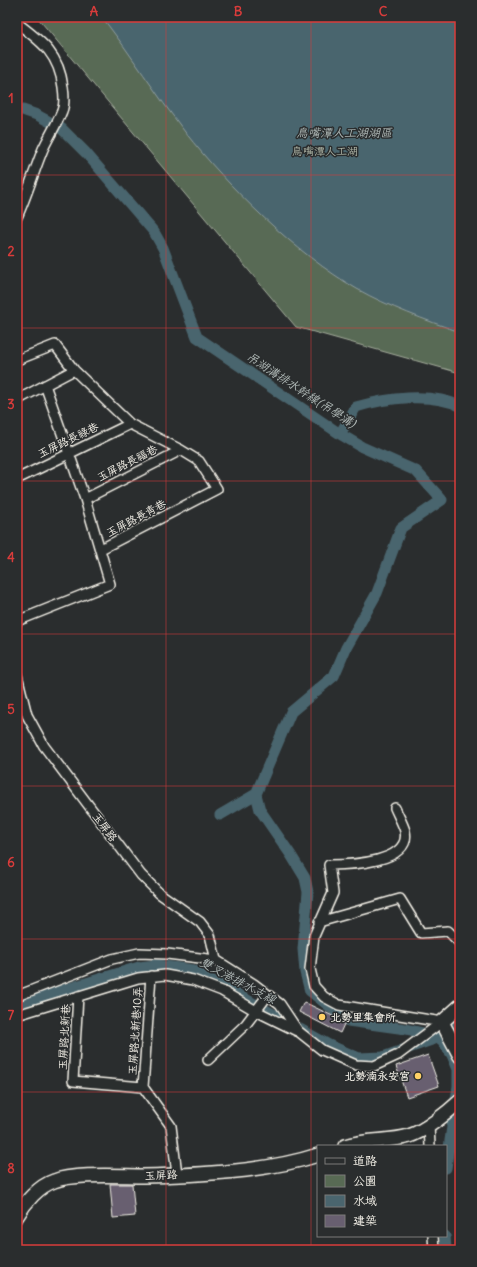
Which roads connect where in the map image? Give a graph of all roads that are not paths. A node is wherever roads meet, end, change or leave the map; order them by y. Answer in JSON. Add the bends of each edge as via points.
{"nodes":[{"id":1,"x":17,"y":23,"type":"edge"},
{"id":2,"x":17,"y":217,"type":"edge"},
{"id":3,"x":17,"y":360,"type":"edge"},
{"id":4,"x":74,"y":370,"type":"junction"},
{"id":5,"x":45,"y":385,"type":"junction"},
{"id":6,"x":17,"y":400,"type":"edge"},
{"id":7,"x":130,"y":424,"type":"junction"},
{"id":8,"x":181,"y":450,"type":"junction"},
{"id":9,"x":70,"y":453,"type":"junction"},
{"id":10,"x":17,"y":479,"type":"edge"},
{"id":11,"x":85,"y":499,"type":"junction"},
{"id":12,"x":101,"y":550,"type":"junction"},
{"id":13,"x":17,"y":621,"type":"edge"},
{"id":14,"x":17,"y":675,"type":"edge"},
{"id":15,"x":395,"y":808,"type":"dead end"},
{"id":16,"x":319,"y":922,"type":"junction"},
{"id":17,"x":460,"y":944,"type":"edge"},
{"id":18,"x":216,"y":960,"type":"junction"},
{"id":19,"x":151,"y":976,"type":"junction"},
{"id":20,"x":268,"y":995,"type":"junction"},
{"id":21,"x":17,"y":996,"type":"edge"},
{"id":22,"x":78,"y":996,"type":"junction"},
{"id":23,"x":460,"y":1006,"type":"edge"},
{"id":24,"x":256,"y":1011,"type":"junction"},
{"id":25,"x":17,"y":1015,"type":"edge"},
{"id":26,"x":440,"y":1024,"type":"junction"},
{"id":27,"x":298,"y":1032,"type":"junction"},
{"id":28,"x":460,"y":1056,"type":"edge"},
{"id":29,"x":208,"y":1060,"type":"dead end"},
{"id":30,"x":142,"y":1087,"type":"junction"},
{"id":31,"x":460,"y":1101,"type":"edge"},
{"id":32,"x":429,"y":1124,"type":"junction"},
{"id":33,"x":348,"y":1145,"type":"edge"},
{"id":34,"x":430,"y":1145,"type":"edge"},
{"id":35,"x":317,"y":1155,"type":"edge"},
{"id":36,"x":177,"y":1174,"type":"junction"},
{"id":37,"x":17,"y":1216,"type":"edge"},
{"id":38,"x":433,"y":1237,"type":"edge"},
{"id":39,"x":434,"y":1250,"type":"edge"}],
"edges":[{"from":1,"to":2,"type":"street","via":[[44,44],[58,63],[63,90],[63,110],[49,134]]},
{"from":3,"to":4,"type":"street","via":[[55,345]]},
{"from":4,"to":5,"type":"street"},
{"from":4,"to":7,"type":"street"},
{"from":5,"to":6,"type":"street"},
{"from":5,"to":9,"type":"street"},
{"from":7,"to":8,"type":"street"},
{"from":7,"to":9,"type":"street","name":"玉屏路長祿巷"},
{"from":8,"to":11,"type":"street","name":"玉屏路長福巷"},
{"from":8,"to":12,"type":"street","name":"玉屏路長青巷","via":[[199,461],[217,489]]},
{"from":9,"to":10,"type":"street","name":"玉屏路長祿巷"},
{"from":9,"to":11,"type":"street"},
{"from":11,"to":12,"type":"street"},
{"from":12,"to":13,"type":"street","name":"玉屏路長青巷","via":[[110,584]]},
{"from":14,"to":18,"type":"street","name":"玉屏路","via":[[27,716],[44,746],[141,875],[159,893],[200,922],[210,935]]},
{"from":15,"to":16,"type":"street","via":[[405,832],[403,847],[396,854],[369,862],[329,865],[333,893]]},
{"from":16,"to":17,"type":"street","via":[[400,899],[421,933],[448,931]]},
{"from":16,"to":26,"type":"street","via":[[314,936],[310,969],[314,986],[324,997],[339,1005]]},
{"from":18,"to":20,"type":"street"},
{"from":18,"to":21,"type":"street","via":[[139,953],[112,959]]},
{"from":19,"to":22,"type":"street"},
{"from":19,"to":24,"type":"street","via":[[165,975],[193,980],[222,991]]},
{"from":19,"to":30,"type":"street","name":"玉屏路北新巷10弄"},
{"from":20,"to":24,"type":"street"},
{"from":20,"to":27,"type":"street","via":[[280,1004]]},
{"from":22,"to":25,"type":"street"},
{"from":22,"to":30,"type":"street","name":"玉屏路北新巷","via":[[73,1081]]},
{"from":23,"to":26,"type":"street"},
{"from":24,"to":27,"type":"street"},
{"from":24,"to":29,"type":"street"},
{"from":26,"to":27,"type":"street","via":[[398,1055],[374,1066],[356,1065],[329,1053]]},
{"from":26,"to":28,"type":"street"},
{"from":30,"to":36,"type":"street","via":[[171,1126]]},
{"from":31,"to":32,"type":"street"},
{"from":32,"to":33,"type":"street","via":[[409,1136]]},
{"from":32,"to":34,"type":"street"},
{"from":35,"to":36,"type":"street","name":"玉屏路","via":[[248,1169]]},
{"from":36,"to":37,"type":"street","name":"玉屏路","via":[[55,1180],[38,1191]]},
{"from":38,"to":39,"type":"street"}]}
